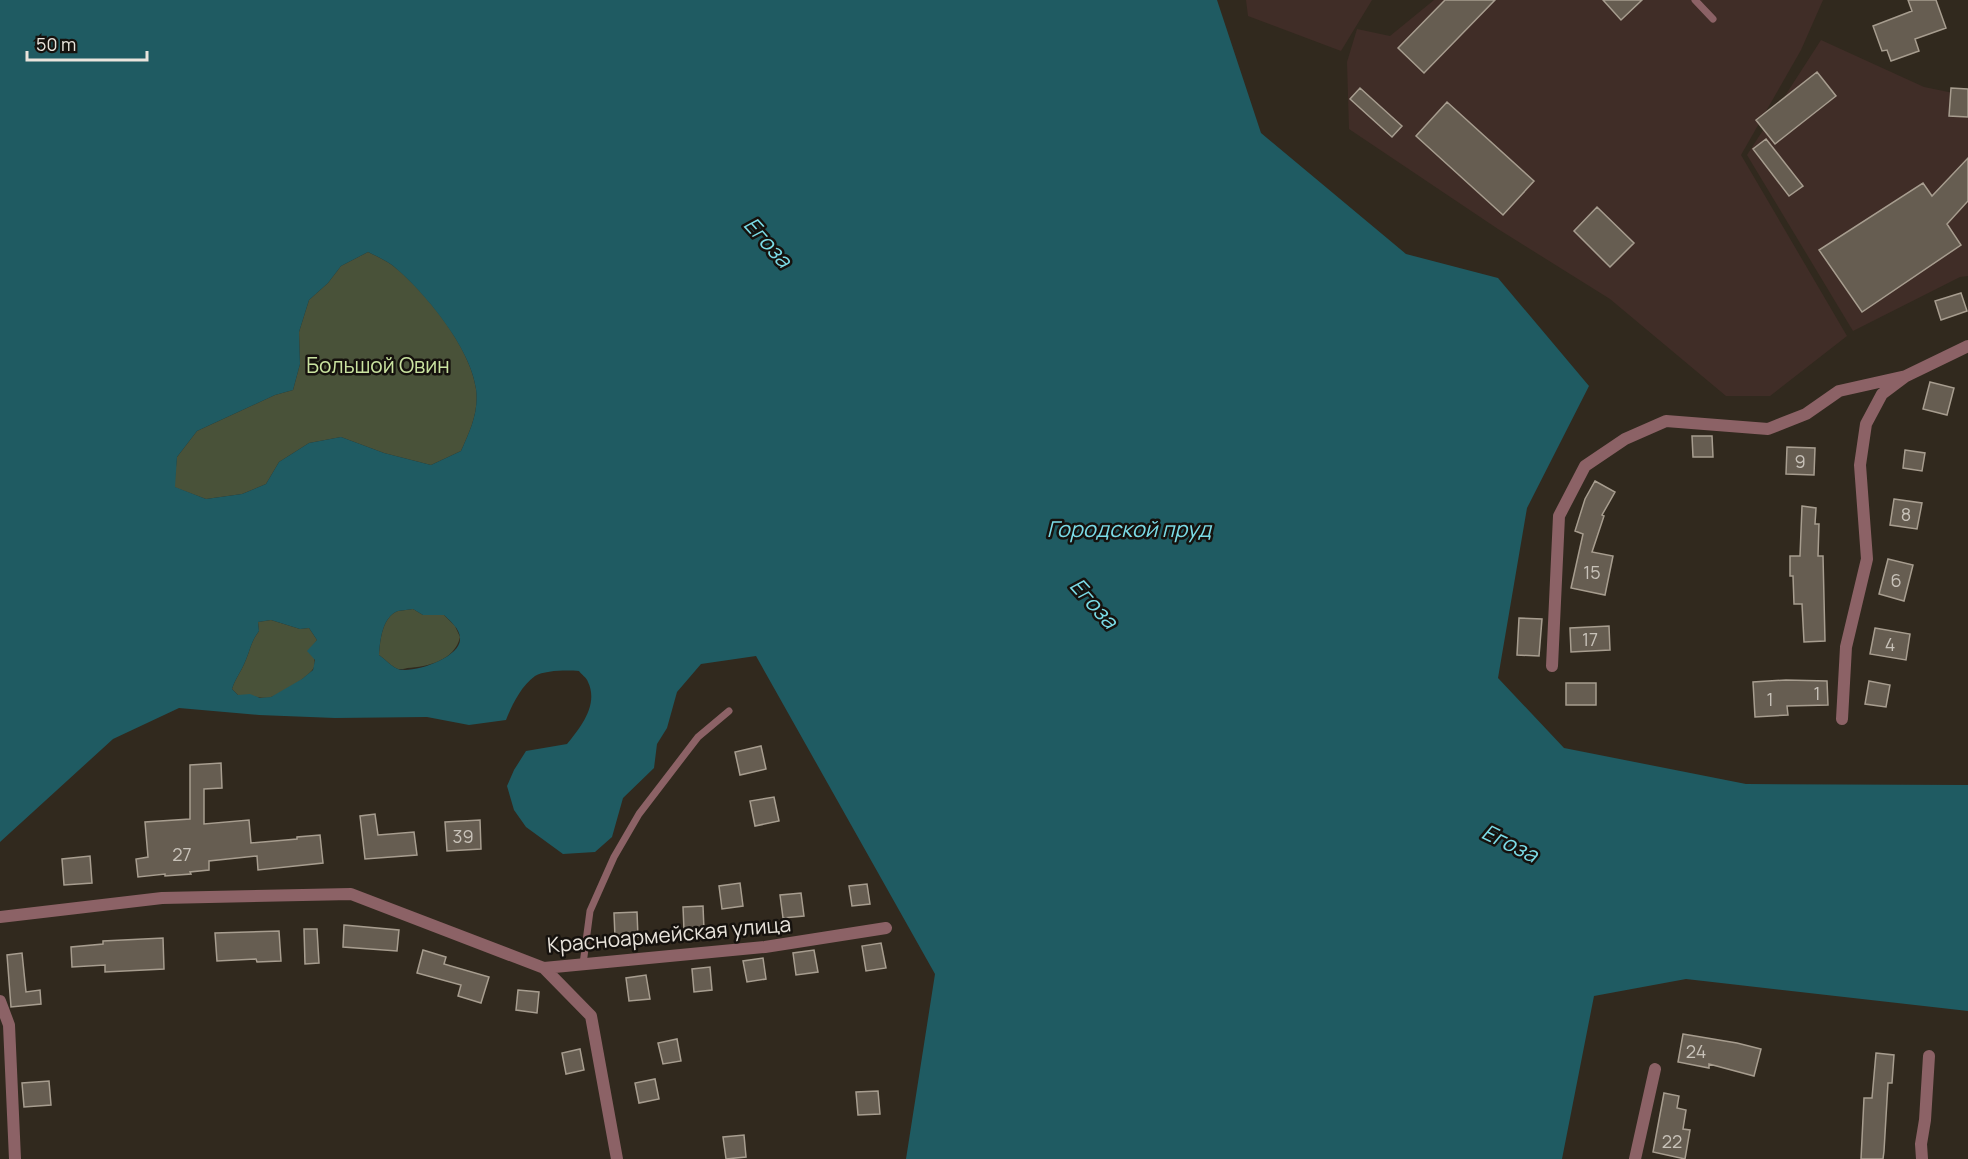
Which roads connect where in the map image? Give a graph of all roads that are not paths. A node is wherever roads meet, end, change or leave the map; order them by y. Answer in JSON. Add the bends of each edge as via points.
{"nodes":[{"id":1,"x":1695,"y":0,"type":"edge"},
{"id":2,"x":1713,"y":19,"type":"dead end"},
{"id":3,"x":1968,"y":346,"type":"edge"},
{"id":4,"x":1906,"y":376,"type":"junction"},
{"id":5,"x":1552,"y":666,"type":"dead end"},
{"id":6,"x":729,"y":711,"type":"dead end"},
{"id":7,"x":1842,"y":719,"type":"dead end"},
{"id":8,"x":0,"y":917,"type":"edge"},
{"id":9,"x":886,"y":928,"type":"dead end"},
{"id":10,"x":583,"y":964,"type":"junction"},
{"id":11,"x":544,"y":968,"type":"junction"},
{"id":12,"x":0,"y":1001,"type":"edge"},
{"id":13,"x":1929,"y":1056,"type":"dead end"},
{"id":14,"x":1655,"y":1069,"type":"dead end"},
{"id":15,"x":15,"y":1159,"type":"edge"},
{"id":16,"x":617,"y":1159,"type":"edge"},
{"id":17,"x":1635,"y":1159,"type":"edge"},
{"id":18,"x":1923,"y":1159,"type":"edge"}],
"edges":[{"from":1,"to":2,"type":"lane"},
{"from":3,"to":4,"type":"street"},
{"from":4,"to":5,"type":"street","via":[[1839,392],[1806,414],[1768,429],[1666,421],[1625,439],[1585,466],[1559,516]]},
{"from":4,"to":7,"type":"street","via":[[1882,394],[1866,424],[1860,465],[1867,559],[1846,647]]},
{"from":6,"to":10,"type":"lane","via":[[698,737],[674,766],[619,848],[590,911]]},
{"from":8,"to":11,"type":"street","name":"Красноармейская улица","via":[[162,898],[351,894]]},
{"from":9,"to":10,"type":"street","name":"Красноармейская улица","via":[[765,947]]},
{"from":10,"to":11,"type":"street","name":"Красноармейская улица"},
{"from":11,"to":16,"type":"street","via":[[591,1016]]},
{"from":12,"to":15,"type":"street","via":[[9,1024]]},
{"from":13,"to":18,"type":"street"},
{"from":14,"to":17,"type":"street"}]}
